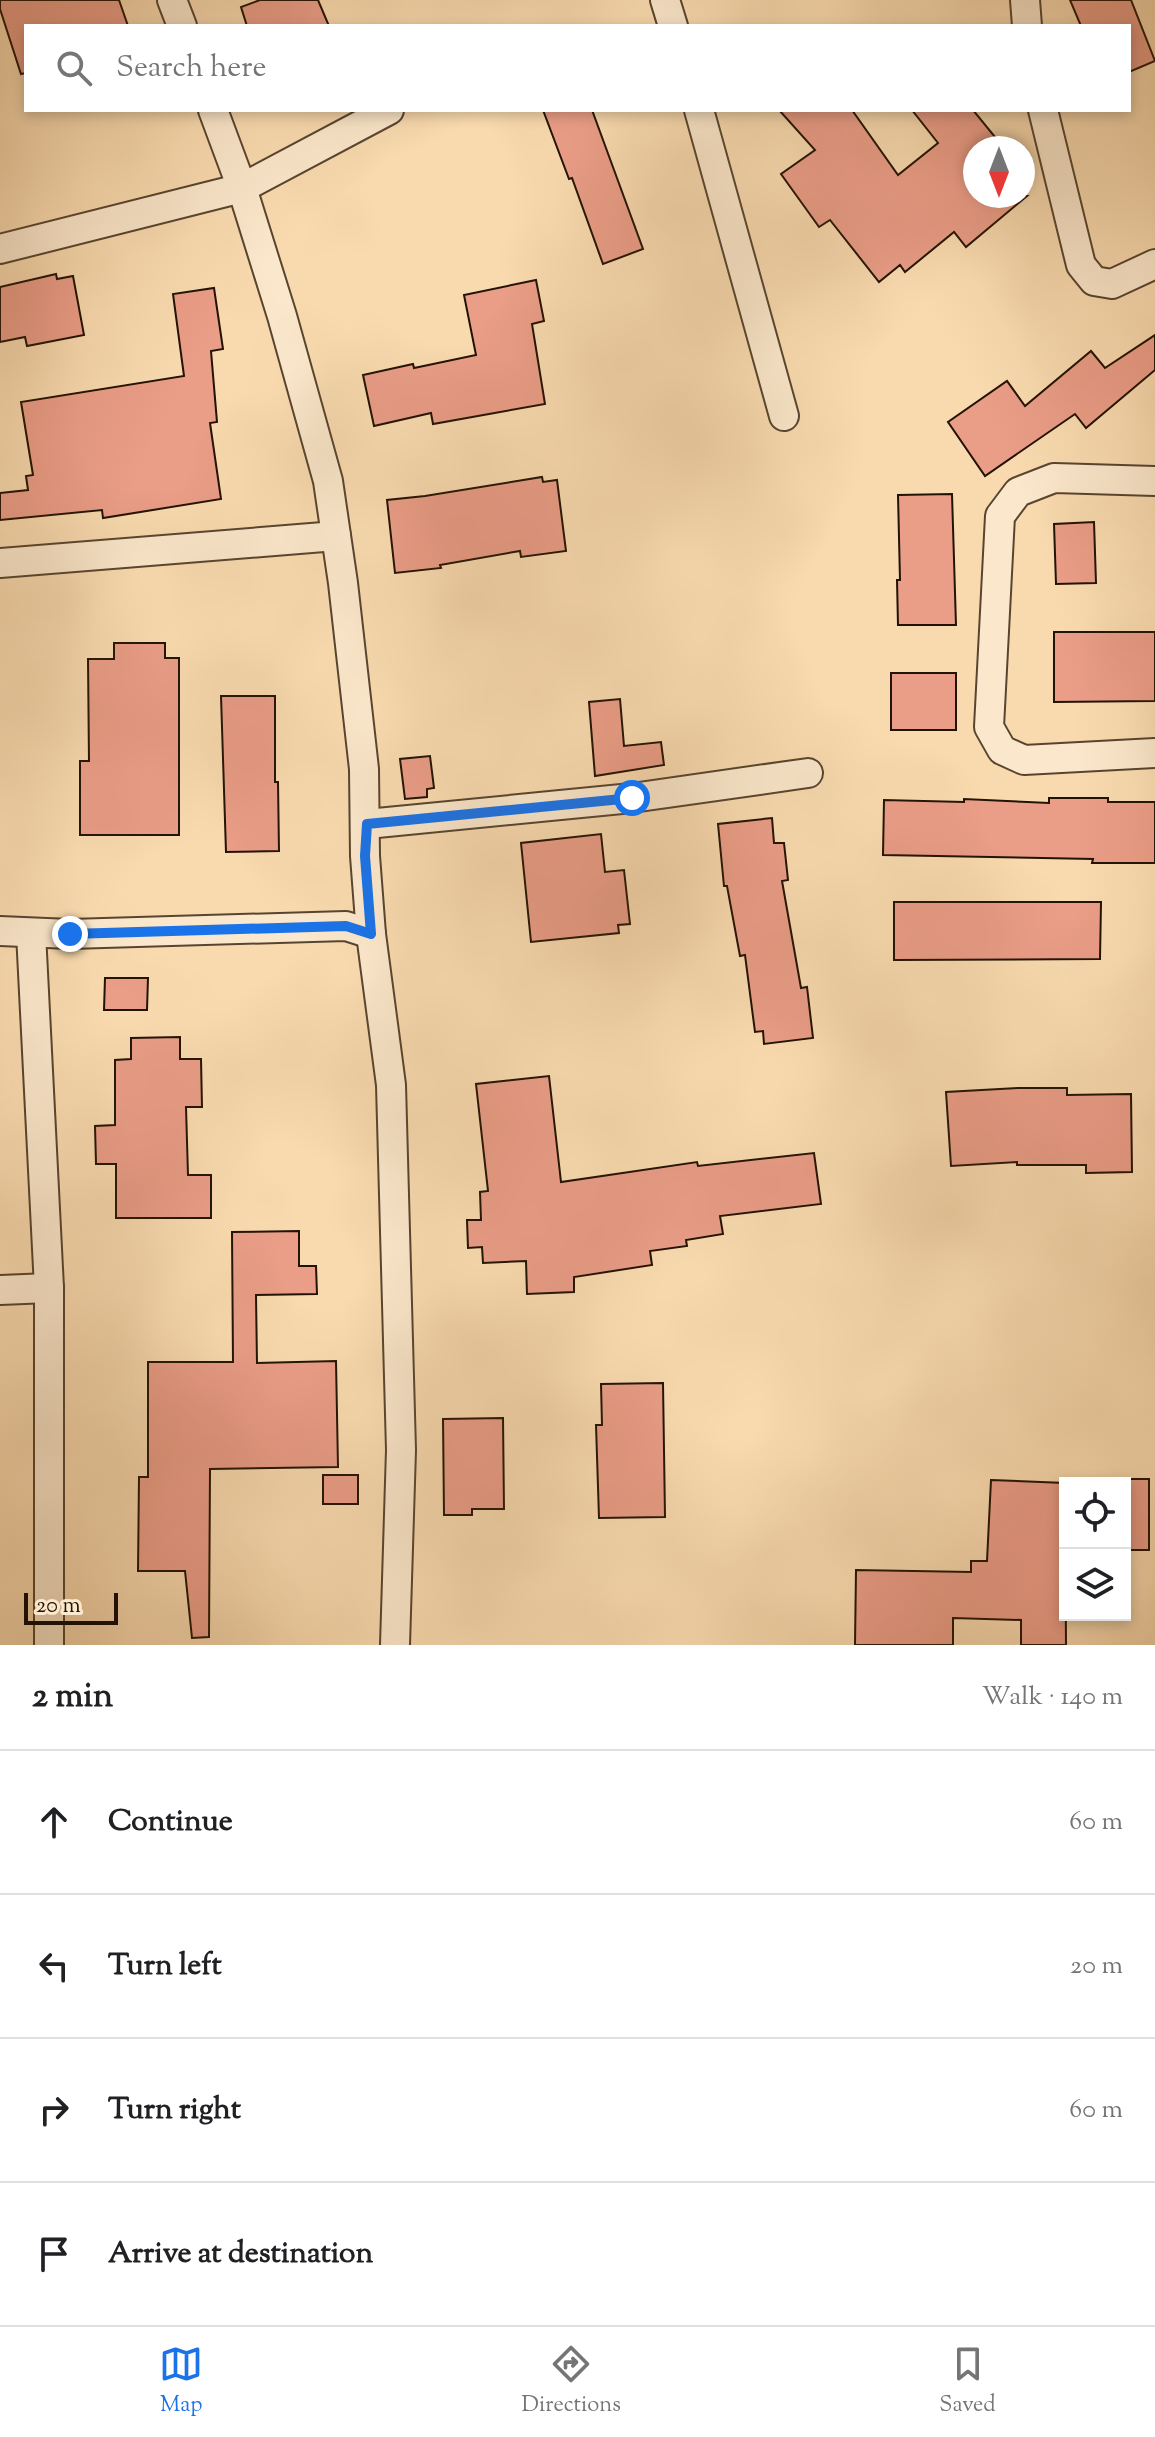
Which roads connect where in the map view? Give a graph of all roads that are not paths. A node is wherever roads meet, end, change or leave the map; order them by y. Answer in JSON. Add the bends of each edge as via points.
{"nodes":[{"id":1,"x":172,"y":0,"type":"edge"},
{"id":2,"x":665,"y":0,"type":"edge"},
{"id":3,"x":1025,"y":0,"type":"edge"},
{"id":4,"x":181,"y":24,"type":"edge"},
{"id":5,"x":672,"y":24,"type":"edge"},
{"id":6,"x":1027,"y":24,"type":"edge"},
{"id":7,"x":214,"y":112,"type":"edge"},
{"id":8,"x":385,"y":112,"type":"edge"},
{"id":9,"x":700,"y":112,"type":"edge"},
{"id":10,"x":1043,"y":112,"type":"edge"},
{"id":11,"x":242,"y":188,"type":"junction"},
{"id":12,"x":0,"y":249,"type":"edge"},
{"id":13,"x":1155,"y":264,"type":"edge"},
{"id":14,"x":784,"y":416,"type":"dead end"},
{"id":15,"x":1155,"y":481,"type":"edge"},
{"id":16,"x":336,"y":536,"type":"junction"},
{"id":17,"x":0,"y":563,"type":"edge"},
{"id":18,"x":1155,"y":753,"type":"edge"},
{"id":19,"x":808,"y":773,"type":"dead end"},
{"id":20,"x":367,"y":824,"type":"junction"},
{"id":21,"x":0,"y":931,"type":"edge"},
{"id":22,"x":31,"y":933,"type":"junction"},
{"id":23,"x":371,"y":934,"type":"junction"},
{"id":24,"x":49,"y":1288,"type":"junction"},
{"id":25,"x":0,"y":1290,"type":"edge"},
{"id":26,"x":49,"y":1645,"type":"edge"},
{"id":27,"x":395,"y":1645,"type":"edge"}],
"edges":[{"from":1,"to":4,"type":"street"},
{"from":2,"to":5,"type":"street"},
{"from":3,"to":6,"type":"street"},
{"from":7,"to":11,"type":"street"},
{"from":8,"to":11,"type":"street"},
{"from":9,"to":14,"type":"street"},
{"from":10,"to":13,"type":"street","via":[[1081,265],[1094,281],[1112,284]]},
{"from":11,"to":12,"type":"street"},
{"from":11,"to":16,"type":"street","via":[[328,481]]},
{"from":15,"to":18,"type":"street","via":[[1054,478],[1018,492],[1000,516],[989,727],[1002,750],[1024,760]]},
{"from":16,"to":17,"type":"street"},
{"from":16,"to":20,"type":"street"},
{"from":19,"to":20,"type":"street","via":[[632,798]]},
{"from":20,"to":23,"type":"street"},
{"from":21,"to":22,"type":"street"},
{"from":22,"to":23,"type":"street","via":[[346,926]]},
{"from":22,"to":24,"type":"street"},
{"from":23,"to":27,"type":"street","via":[[391,1085],[396,1186],[401,1450]]},
{"from":24,"to":25,"type":"street"},
{"from":24,"to":26,"type":"street"}]}
